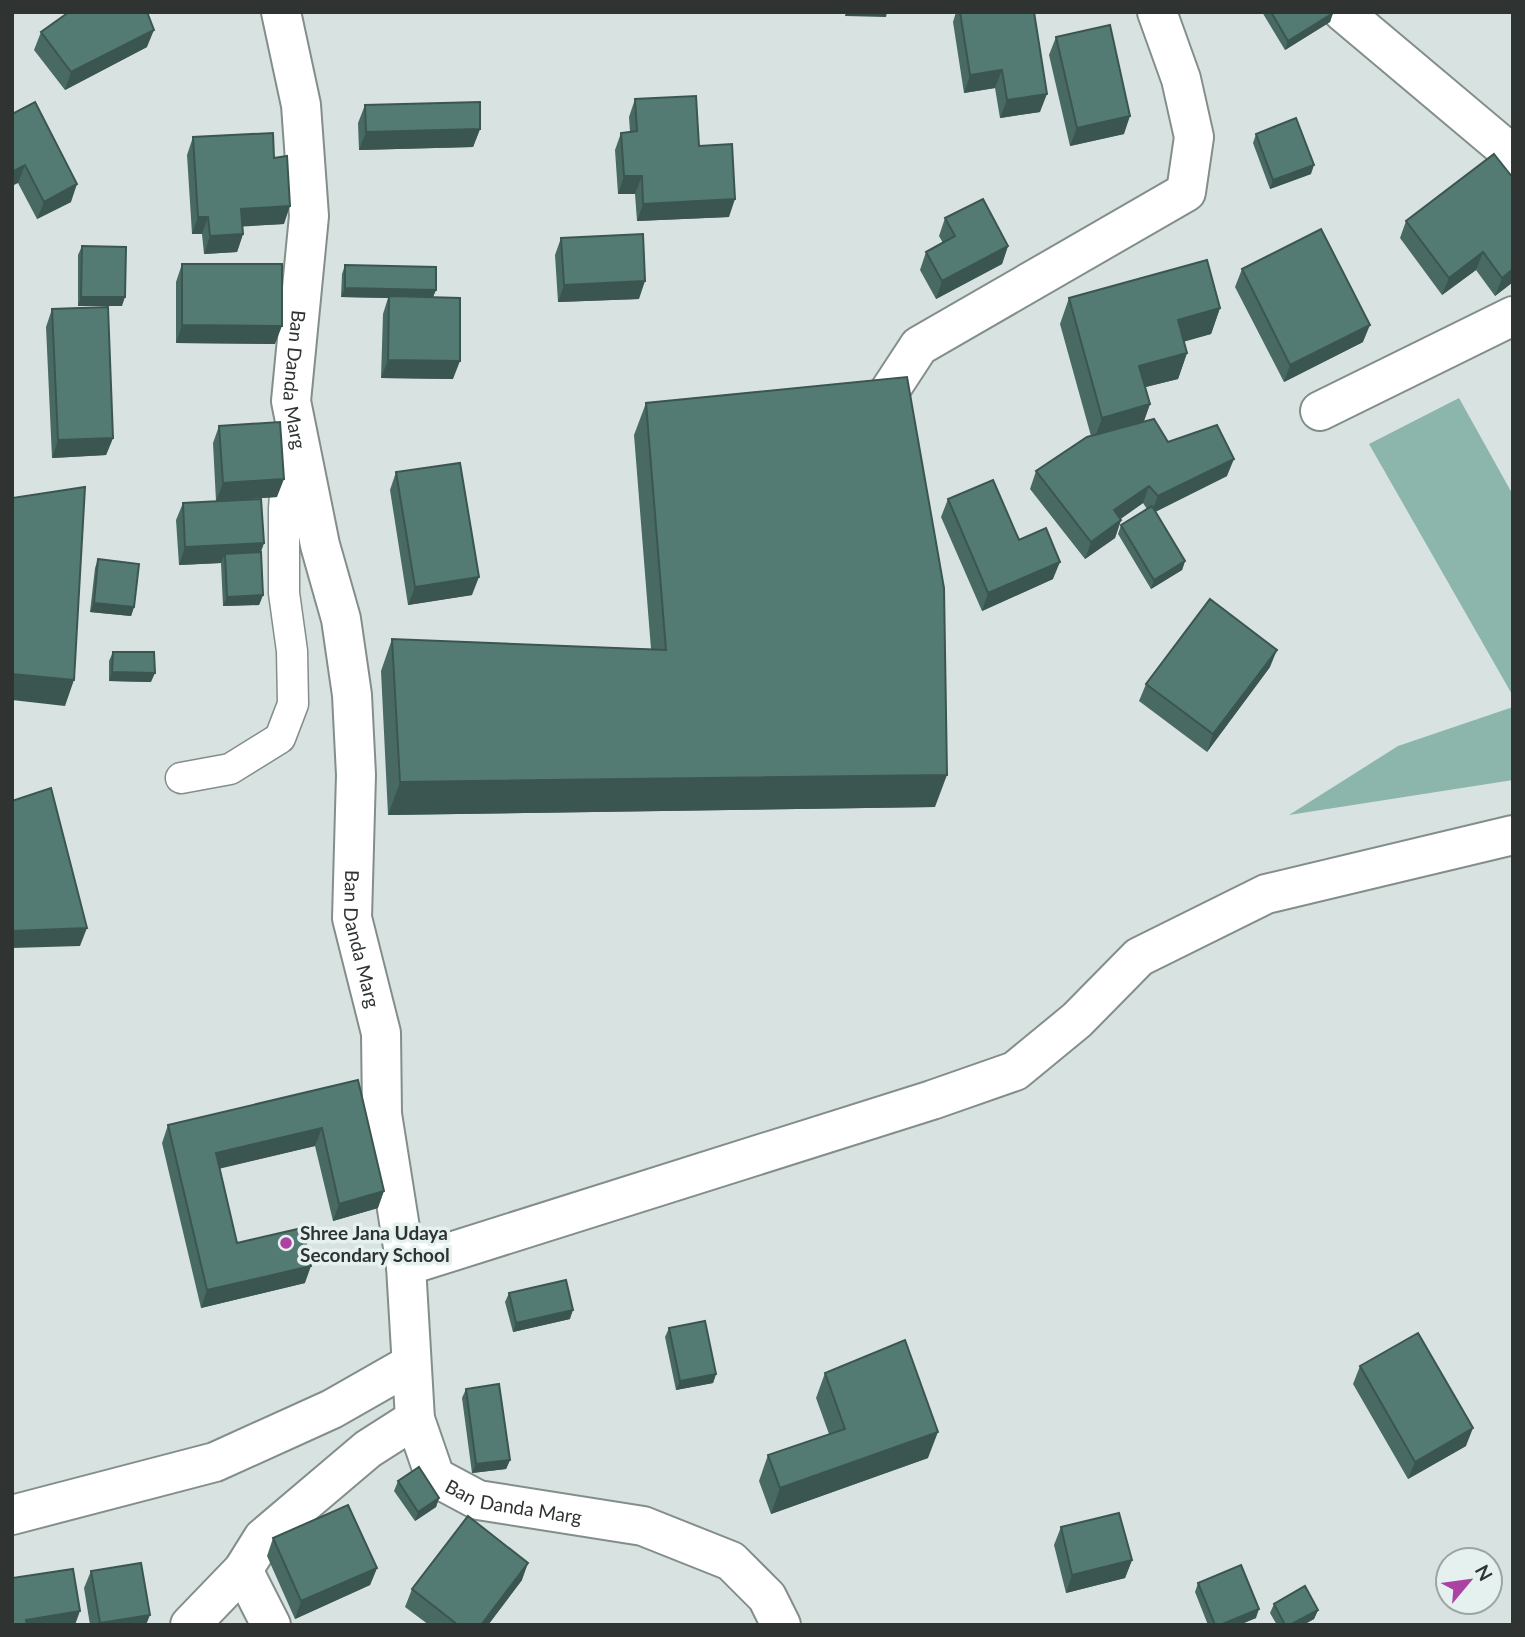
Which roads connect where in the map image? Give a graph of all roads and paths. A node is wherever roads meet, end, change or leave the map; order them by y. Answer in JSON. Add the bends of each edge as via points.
{"nodes":[{"id":1,"x":281,"y":12,"type":"edge"},
{"id":2,"x":1157,"y":12,"type":"edge"},
{"id":3,"x":1343,"y":12,"type":"edge"},
{"id":4,"x":1513,"y":155,"type":"edge"},
{"id":5,"x":1513,"y":316,"type":"edge"},
{"id":6,"x":291,"y":401,"type":"junction"},
{"id":7,"x":881,"y":404,"type":"edge"},
{"id":8,"x":1320,"y":411,"type":"dead end"},
{"id":9,"x":181,"y":778,"type":"dead end"},
{"id":10,"x":1513,"y":835,"type":"edge"},
{"id":11,"x":406,"y":1266,"type":"junction"},
{"id":12,"x":411,"y":1364,"type":"junction"},
{"id":13,"x":415,"y":1419,"type":"junction"},
{"id":14,"x":12,"y":1515,"type":"edge"},
{"id":15,"x":243,"y":1570,"type":"junction"},
{"id":16,"x":190,"y":1625,"type":"edge"},
{"id":17,"x":271,"y":1625,"type":"edge"},
{"id":18,"x":781,"y":1625,"type":"edge"}],
"edges":[{"from":1,"to":6,"type":"street","name":"Ban Danda Marg","via":[[302,105],[309,216]]},
{"from":2,"to":7,"type":"street","via":[[1181,79],[1194,137],[1186,192],[919,346]]},
{"from":3,"to":4,"type":"street"},
{"from":5,"to":8,"type":"street"},
{"from":6,"to":9,"type":"lane","via":[[284,593],[293,704],[280,738],[230,769]]},
{"from":6,"to":11,"type":"street","name":"Ban Danda Marg","via":[[320,545],[341,619],[352,695],[356,775],[352,918],[381,1033],[382,1114]]},
{"from":10,"to":11,"type":"street","via":[[1266,894],[1139,957],[1077,1020],[1016,1071]]},
{"from":11,"to":12,"type":"street","name":"Ban Danda Marg"},
{"from":12,"to":13,"type":"street","name":"Ban Danda Marg"},
{"from":12,"to":14,"type":"street","via":[[332,1409],[215,1462]]},
{"from":13,"to":15,"type":"street","via":[[369,1449],[262,1538]]},
{"from":13,"to":18,"type":"street","name":"Ban Danda Marg","via":[[435,1477],[478,1500],[643,1525],[731,1561],[767,1597]]},
{"from":15,"to":16,"type":"street"},
{"from":15,"to":17,"type":"street"}]}
